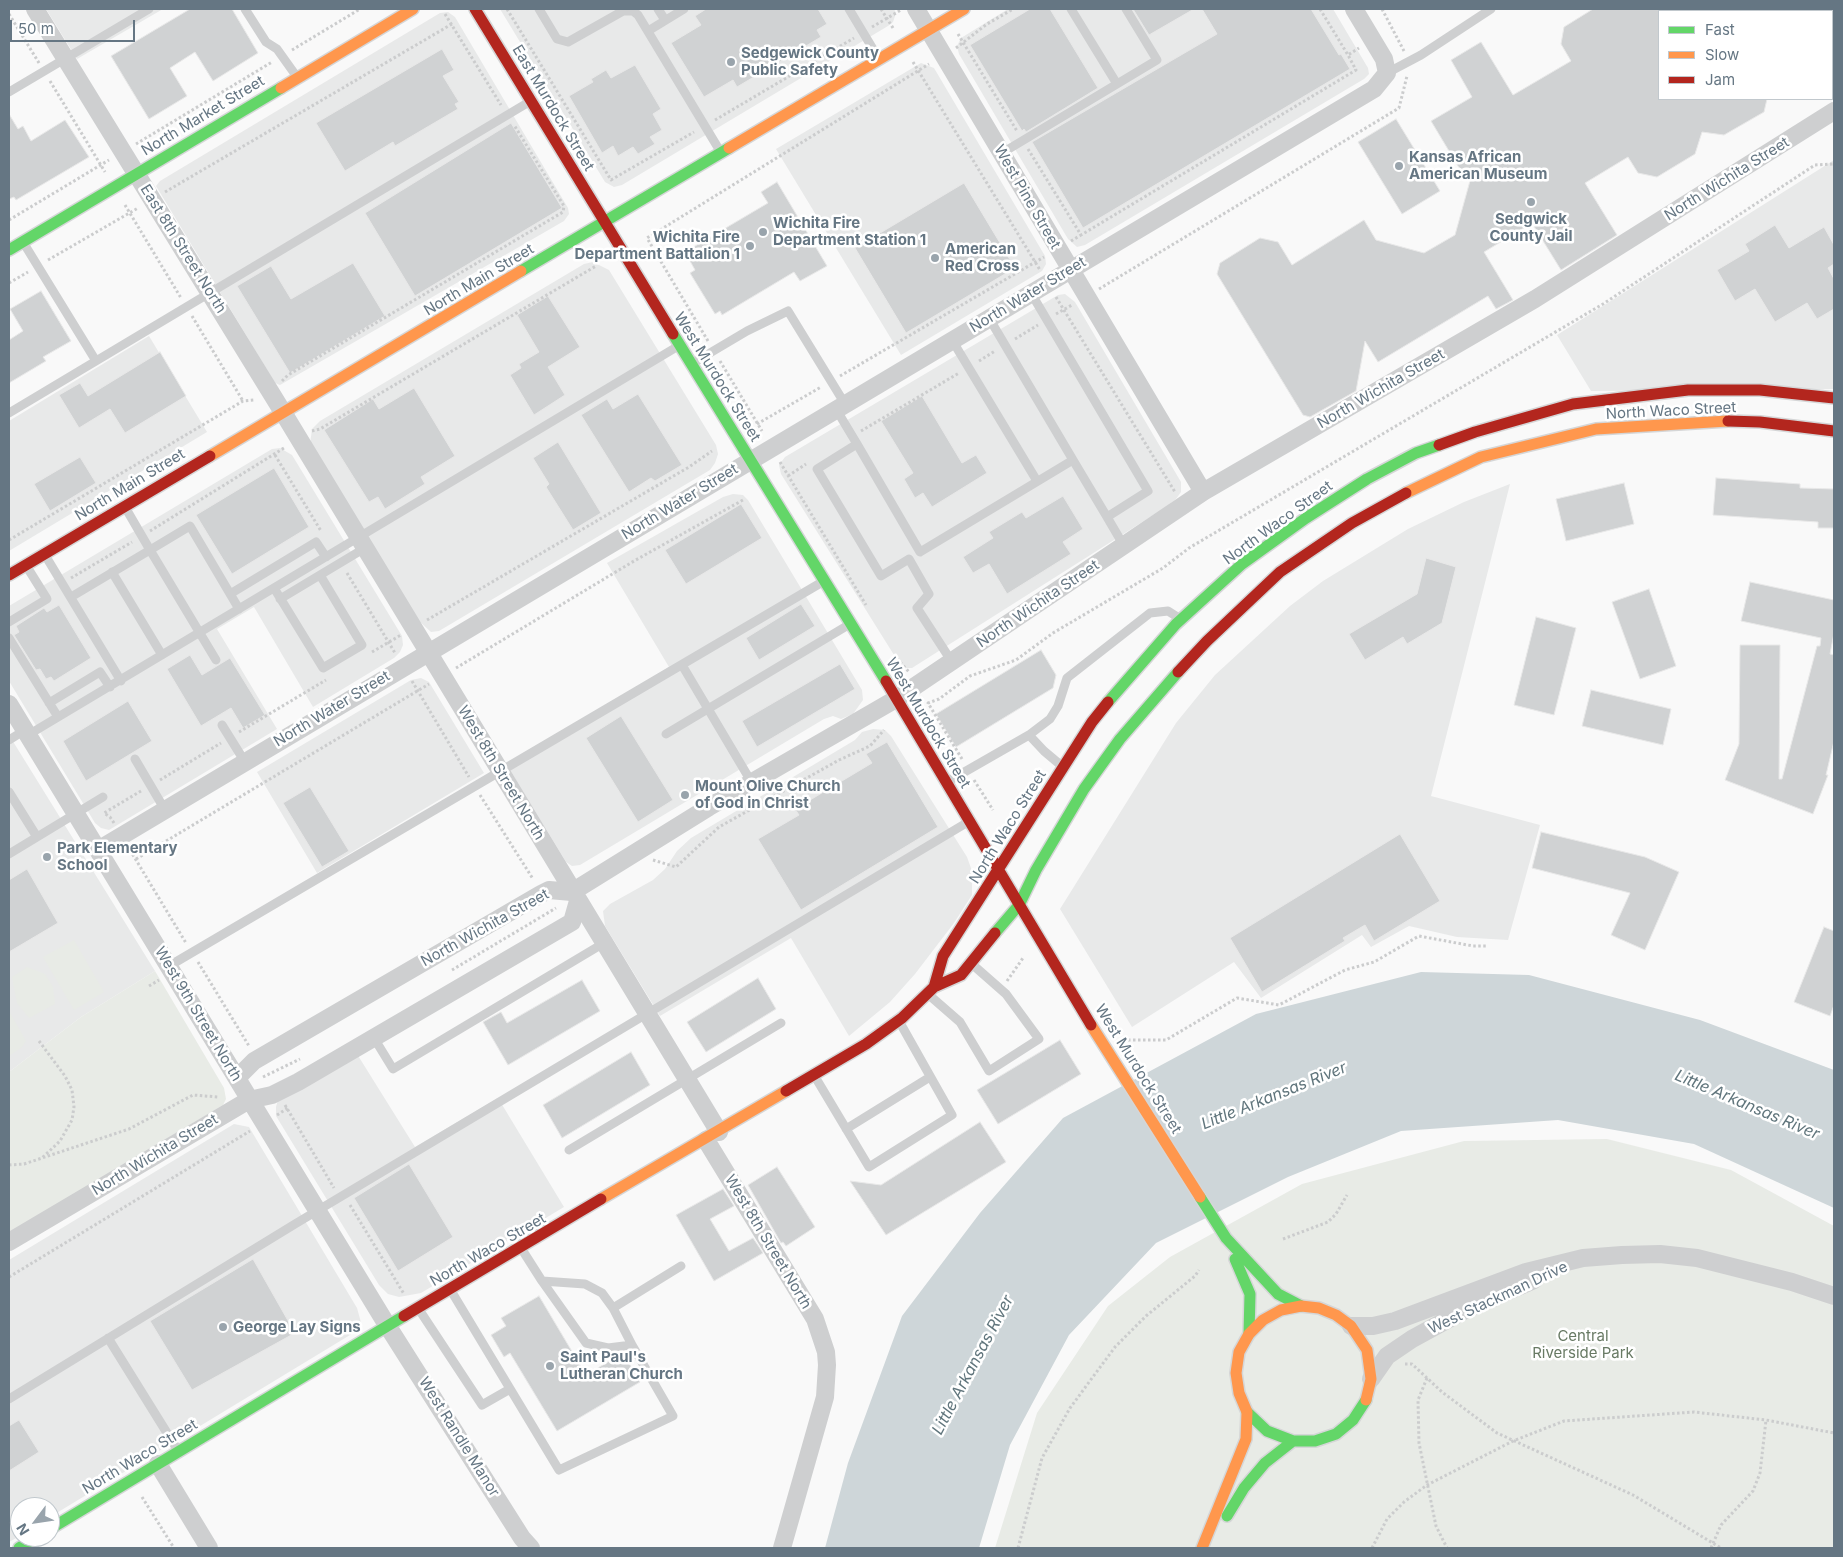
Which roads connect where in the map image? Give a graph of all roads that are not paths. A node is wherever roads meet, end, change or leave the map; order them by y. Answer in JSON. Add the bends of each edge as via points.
{"nodes":[{"id":1,"x":34,"y":9,"type":"edge"},
{"id":2,"x":149,"y":9,"type":"edge"},
{"id":3,"x":244,"y":9,"type":"edge"},
{"id":4,"x":413,"y":9,"type":"edge"},
{"id":5,"x":475,"y":9,"type":"edge"},
{"id":6,"x":540,"y":9,"type":"edge"},
{"id":7,"x":658,"y":9,"type":"edge"},
{"id":8,"x":684,"y":9,"type":"edge"},
{"id":9,"x":849,"y":9,"type":"edge"},
{"id":10,"x":916,"y":9,"type":"edge"},
{"id":11,"x":964,"y":9,"type":"edge"},
{"id":12,"x":1071,"y":9,"type":"edge"},
{"id":13,"x":1126,"y":9,"type":"edge"},
{"id":14,"x":1354,"y":9,"type":"edge"},
{"id":15,"x":1491,"y":9,"type":"edge"},
{"id":16,"x":665,"y":20,"type":"junction"},
{"id":17,"x":929,"y":30,"type":"junction"},
{"id":18,"x":648,"y":31,"type":"junction"},
{"id":19,"x":66,"y":58,"type":"junction"},
{"id":20,"x":879,"y":59,"type":"junction"},
{"id":21,"x":1387,"y":73,"type":"junction"},
{"id":22,"x":297,"y":78,"type":"junction"},
{"id":23,"x":1117,"y":84,"type":"junction"},
{"id":24,"x":9,"y":92,"type":"edge"},
{"id":25,"x":531,"y":100,"type":"junction"},
{"id":26,"x":1834,"y":111,"type":"edge"},
{"id":27,"x":721,"y":153,"type":"junction"},
{"id":28,"x":1002,"y":153,"type":"junction"},
{"id":29,"x":136,"y":174,"type":"junction"},
{"id":30,"x":605,"y":222,"type":"junction"},
{"id":31,"x":23,"y":241,"type":"junction"},
{"id":32,"x":9,"y":250,"type":"edge"},
{"id":33,"x":1070,"y":270,"type":"junction"},
{"id":34,"x":210,"y":292,"type":"junction"},
{"id":35,"x":1031,"y":293,"type":"junction"},
{"id":36,"x":989,"y":318,"type":"junction"},
{"id":37,"x":952,"y":340,"type":"junction"},
{"id":38,"x":680,"y":345,"type":"junction"},
{"id":39,"x":96,"y":361,"type":"junction"},
{"id":40,"x":692,"y":364,"type":"junction"},
{"id":41,"x":1834,"y":398,"type":"edge"},
{"id":42,"x":840,"y":406,"type":"junction"},
{"id":43,"x":9,"y":413,"type":"edge"},
{"id":44,"x":284,"y":414,"type":"junction"},
{"id":45,"x":1834,"y":431,"type":"edge"},
{"id":46,"x":855,"y":440,"type":"junction"},
{"id":47,"x":751,"y":460,"type":"junction"},
{"id":48,"x":1073,"y":460,"type":"junction"},
{"id":49,"x":1038,"y":481,"type":"junction"},
{"id":50,"x":1203,"y":492,"type":"junction"},
{"id":51,"x":124,"y":506,"type":"junction"},
{"id":52,"x":1107,"y":517,"type":"junction"},
{"id":53,"x":362,"y":543,"type":"junction"},
{"id":54,"x":1124,"y":546,"type":"junction"},
{"id":55,"x":150,"y":550,"type":"junction"},
{"id":56,"x":920,"y":552,"type":"junction"},
{"id":57,"x":44,"y":554,"type":"junction"},
{"id":58,"x":326,"y":557,"type":"junction"},
{"id":59,"x":909,"y":559,"type":"junction"},
{"id":60,"x":26,"y":565,"type":"junction"},
{"id":61,"x":112,"y":572,"type":"junction"},
{"id":62,"x":9,"y":575,"type":"edge"},
{"id":63,"x":320,"y":575,"type":"junction"},
{"id":64,"x":824,"y":581,"type":"junction"},
{"id":65,"x":274,"y":588,"type":"junction"},
{"id":66,"x":230,"y":594,"type":"junction"},
{"id":67,"x":70,"y":597,"type":"junction"},
{"id":68,"x":280,"y":599,"type":"junction"},
{"id":69,"x":239,"y":609,"type":"junction"},
{"id":70,"x":1182,"y":619,"type":"junction"},
{"id":71,"x":9,"y":622,"type":"edge"},
{"id":72,"x":850,"y":624,"type":"junction"},
{"id":73,"x":199,"y":633,"type":"junction"},
{"id":74,"x":9,"y":638,"type":"edge"},
{"id":75,"x":428,"y":652,"type":"junction"},
{"id":76,"x":162,"y":655,"type":"junction"},
{"id":77,"x":216,"y":660,"type":"dead end"},
{"id":78,"x":952,"y":662,"type":"junction"},
{"id":79,"x":682,"y":665,"type":"junction"},
{"id":80,"x":121,"y":681,"type":"junction"},
{"id":81,"x":110,"y":687,"type":"junction"},
{"id":82,"x":896,"y":699,"type":"junction"},
{"id":83,"x":49,"y":703,"type":"junction"},
{"id":84,"x":9,"y":704,"type":"edge"},
{"id":85,"x":708,"y":708,"type":"junction"},
{"id":86,"x":58,"y":718,"type":"junction"},
{"id":87,"x":222,"y":725,"type":"dead end"},
{"id":88,"x":26,"y":733,"type":"junction"},
{"id":89,"x":666,"y":734,"type":"dead end"},
{"id":90,"x":1029,"y":735,"type":"junction"},
{"id":91,"x":9,"y":740,"type":"edge"},
{"id":92,"x":134,"y":759,"type":"dead end"},
{"id":93,"x":245,"y":762,"type":"junction"},
{"id":94,"x":1064,"y":767,"type":"junction"},
{"id":95,"x":501,"y":772,"type":"junction"},
{"id":96,"x":945,"y":782,"type":"junction"},
{"id":97,"x":752,"y":783,"type":"junction"},
{"id":98,"x":9,"y":792,"type":"edge"},
{"id":99,"x":103,"y":797,"type":"dead end"},
{"id":100,"x":165,"y":810,"type":"junction"},
{"id":101,"x":75,"y":813,"type":"junction"},
{"id":102,"x":969,"y":822,"type":"junction"},
{"id":103,"x":37,"y":837,"type":"junction"},
{"id":104,"x":98,"y":850,"type":"junction"},
{"id":105,"x":9,"y":854,"type":"edge"},
{"id":106,"x":998,"y":872,"type":"junction"},
{"id":107,"x":575,"y":896,"type":"junction"},
{"id":108,"x":1018,"y":905,"type":"junction"},
{"id":109,"x":604,"y":943,"type":"junction"},
{"id":110,"x":971,"y":963,"type":"junction"},
{"id":111,"x":170,"y":969,"type":"junction"},
{"id":112,"x":930,"y":990,"type":"junction"},
{"id":113,"x":647,"y":1013,"type":"junction"},
{"id":114,"x":899,"y":1020,"type":"junction"},
{"id":115,"x":781,"y":1023,"type":"dead end"},
{"id":116,"x":374,"y":1038,"type":"junction"},
{"id":117,"x":814,"y":1075,"type":"junction"},
{"id":118,"x":930,"y":1077,"type":"junction"},
{"id":119,"x":237,"y":1078,"type":"junction"},
{"id":120,"x":687,"y":1079,"type":"junction"},
{"id":121,"x":249,"y":1100,"type":"junction"},
{"id":122,"x":846,"y":1129,"type":"junction"},
{"id":123,"x":712,"y":1136,"type":"junction"},
{"id":124,"x":569,"y":1150,"type":"dead end"},
{"id":125,"x":318,"y":1211,"type":"junction"},
{"id":126,"x":1226,"y":1238,"type":"junction"},
{"id":127,"x":9,"y":1242,"type":"edge"},
{"id":128,"x":521,"y":1248,"type":"junction"},
{"id":129,"x":1583,"y":1258,"type":"junction"},
{"id":130,"x":681,"y":1266,"type":"dead end"},
{"id":131,"x":542,"y":1281,"type":"junction"},
{"id":132,"x":450,"y":1289,"type":"junction"},
{"id":133,"x":1834,"y":1296,"type":"edge"},
{"id":134,"x":1301,"y":1306,"type":"junction"},
{"id":135,"x":418,"y":1308,"type":"junction"},
{"id":136,"x":613,"y":1308,"type":"junction"},
{"id":137,"x":387,"y":1326,"type":"junction"},
{"id":138,"x":1351,"y":1326,"type":"junction"},
{"id":139,"x":1249,"y":1334,"type":"junction"},
{"id":140,"x":108,"y":1338,"type":"junction"},
{"id":141,"x":632,"y":1345,"type":"junction"},
{"id":142,"x":1371,"y":1379,"type":"junction"},
{"id":143,"x":510,"y":1389,"type":"junction"},
{"id":144,"x":9,"y":1399,"type":"edge"},
{"id":145,"x":1247,"y":1412,"type":"junction"},
{"id":146,"x":1293,"y":1441,"type":"junction"},
{"id":147,"x":178,"y":1452,"type":"junction"},
{"id":148,"x":158,"y":1464,"type":"junction"},
{"id":149,"x":60,"y":1523,"type":"edge"},
{"id":150,"x":209,"y":1548,"type":"edge"},
{"id":151,"x":531,"y":1548,"type":"edge"},
{"id":152,"x":782,"y":1548,"type":"edge"},
{"id":153,"x":1202,"y":1548,"type":"edge"},
{"id":154,"x":1207,"y":1548,"type":"edge"}],
"edges":[{"from":1,"to":19,"type":"street","name":"East 8th Street North"},
{"from":2,"to":19,"type":"lane"},
{"from":3,"to":22,"type":"lane","via":[[266,42],[277,49]]},
{"from":4,"to":22,"type":"street","name":"North Market Street"},
{"from":5,"to":25,"type":"street","name":"East Murdock Street"},
{"from":6,"to":18,"type":"lane","via":[[562,42],[568,42],[623,11],[633,11],[638,15]]},
{"from":7,"to":16,"type":"lane"},
{"from":8,"to":16,"type":"lane"},
{"from":9,"to":20,"type":"lane"},
{"from":10,"to":17,"type":"street","name":"West Pine Street"},
{"from":11,"to":17,"type":"street","name":"North Main Street"},
{"from":12,"to":23,"type":"lane"},
{"from":13,"to":23,"type":"lane","via":[[1157,60]]},
{"from":14,"to":21,"type":"street","via":[[1384,59]]},
{"from":15,"to":21,"type":"lane"},
{"from":16,"to":18,"type":"lane"},
{"from":17,"to":20,"type":"street","name":"North Main Street"},
{"from":17,"to":28,"type":"street","name":"West Pine Street"},
{"from":18,"to":27,"type":"lane"},
{"from":19,"to":24,"type":"lane"},
{"from":19,"to":29,"type":"street","name":"East 8th Street North"},
{"from":20,"to":27,"type":"street","name":"North Main Street"},
{"from":21,"to":33,"type":"street","name":"North Water Street","via":[[1374,89]]},
{"from":22,"to":29,"type":"street","name":"North Market Street"},
{"from":23,"to":28,"type":"lane"},
{"from":25,"to":30,"type":"street","name":"East Murdock Street"},
{"from":25,"to":34,"type":"lane"},
{"from":26,"to":50,"type":"street","name":"North Wichita Street","via":[[1535,299]]},
{"from":27,"to":30,"type":"street","name":"North Main Street"},
{"from":28,"to":33,"type":"street","name":"West Pine Street"},
{"from":29,"to":31,"type":"street","name":"North Market Street"},
{"from":29,"to":34,"type":"street","name":"East 8th Street North"},
{"from":30,"to":38,"type":"street","name":"West Murdock Street"},
{"from":30,"to":44,"type":"street","name":"North Main Street"},
{"from":31,"to":32,"type":"street","name":"North Market Street"},
{"from":31,"to":39,"type":"lane"},
{"from":33,"to":35,"type":"street","name":"North Water Street"},
{"from":33,"to":50,"type":"street","name":"West Pine Street"},
{"from":34,"to":39,"type":"lane"},
{"from":34,"to":44,"type":"street","name":"East 8th Street North"},
{"from":35,"to":36,"type":"street","name":"North Water Street"},
{"from":35,"to":52,"type":"lane","via":[[1148,492]]},
{"from":36,"to":37,"type":"street","name":"North Water Street"},
{"from":36,"to":48,"type":"lane"},
{"from":37,"to":42,"type":"street","name":"North Water Street"},
{"from":37,"to":49,"type":"lane"},
{"from":38,"to":40,"type":"street","name":"West Murdock Street"},
{"from":38,"to":53,"type":"lane"},
{"from":39,"to":43,"type":"lane"},
{"from":40,"to":42,"type":"lane","via":[[747,330],[788,311],[831,381]]},
{"from":40,"to":47,"type":"street","name":"West Murdock Street"},
{"from":41,"to":70,"type":"street","name":"North Waco Street","via":[[1760,390],[1688,390],[1573,404],[1475,432],[1416,453],[1366,479],[1242,564]]},
{"from":42,"to":46,"type":"lane"},
{"from":42,"to":47,"type":"street","name":"North Water Street"},
{"from":44,"to":51,"type":"street","name":"North Main Street"},
{"from":44,"to":53,"type":"street","name":"West 8th Street North"},
{"from":45,"to":108,"type":"street","name":"North Waco Street","via":[[1760,422],[1719,421],[1596,430],[1481,457],[1352,523],[1280,572],[1160,691],[1084,789]]},
{"from":46,"to":56,"type":"lane"},
{"from":46,"to":59,"type":"lane","via":[[817,470],[880,576]]},
{"from":47,"to":64,"type":"street","name":"West Murdock Street"},
{"from":47,"to":75,"type":"street","name":"North Water Street"},
{"from":48,"to":49,"type":"lane"},
{"from":48,"to":52,"type":"lane"},
{"from":49,"to":56,"type":"lane"},
{"from":50,"to":54,"type":"street","name":"North Wichita Street"},
{"from":51,"to":55,"type":"lane"},
{"from":51,"to":57,"type":"street","name":"North Main Street"},
{"from":52,"to":54,"type":"lane"},
{"from":53,"to":58,"type":"lane"},
{"from":53,"to":63,"type":"lane"},
{"from":53,"to":75,"type":"street","name":"West 8th Street North"},
{"from":54,"to":78,"type":"street","name":"North Wichita Street"},
{"from":55,"to":61,"type":"lane"},
{"from":55,"to":66,"type":"lane","via":[[190,526]]},
{"from":55,"to":73,"type":"lane"},
{"from":56,"to":59,"type":"lane"},
{"from":57,"to":60,"type":"street","name":"North Main Street"},
{"from":57,"to":67,"type":"lane"},
{"from":58,"to":65,"type":"lane"},
{"from":58,"to":66,"type":"lane","via":[[316,542]]},
{"from":59,"to":78,"type":"lane","via":[[929,594],[917,608]]},
{"from":60,"to":62,"type":"street","name":"North Main Street"},
{"from":60,"to":71,"type":"lane","via":[[47,599]]},
{"from":61,"to":67,"type":"lane"},
{"from":61,"to":76,"type":"lane"},
{"from":63,"to":68,"type":"lane"},
{"from":63,"to":68,"type":"lane","via":[[362,645],[323,668]]},
{"from":64,"to":72,"type":"street","name":"West Murdock Street"},
{"from":64,"to":79,"type":"lane"},
{"from":65,"to":68,"type":"lane"},
{"from":65,"to":69,"type":"lane"},
{"from":66,"to":69,"type":"lane"},
{"from":67,"to":80,"type":"lane"},
{"from":69,"to":73,"type":"lane"},
{"from":70,"to":90,"type":"lane","via":[[1168,611],[1150,613],[1126,630],[1067,678],[1050,719]]},
{"from":70,"to":94,"type":"street","name":"North Waco Street","via":[[1133,670],[1092,722]]},
{"from":72,"to":82,"type":"street","name":"West Murdock Street"},
{"from":72,"to":85,"type":"lane"},
{"from":73,"to":76,"type":"lane"},
{"from":73,"to":77,"type":"lane"},
{"from":74,"to":83,"type":"lane"},
{"from":75,"to":93,"type":"street","name":"North Water Street"},
{"from":75,"to":95,"type":"street","name":"West 8th Street North"},
{"from":76,"to":80,"type":"lane"},
{"from":78,"to":82,"type":"street","name":"North Wichita Street"},
{"from":79,"to":85,"type":"lane"},
{"from":79,"to":95,"type":"lane"},
{"from":80,"to":81,"type":"lane"},
{"from":81,"to":83,"type":"lane","via":[[100,672]]},
{"from":81,"to":86,"type":"lane"},
{"from":82,"to":96,"type":"street","name":"West Murdock Street"},
{"from":82,"to":97,"type":"street","name":"North Wichita Street"},
{"from":83,"to":86,"type":"lane"},
{"from":84,"to":88,"type":"street","name":"West 9th Street North"},
{"from":85,"to":89,"type":"lane"},
{"from":85,"to":97,"type":"lane"},
{"from":86,"to":88,"type":"lane"},
{"from":87,"to":93,"type":"lane"},
{"from":88,"to":91,"type":"lane"},
{"from":88,"to":101,"type":"street","name":"West 9th Street North"},
{"from":90,"to":94,"type":"lane"},
{"from":90,"to":96,"type":"lane"},
{"from":92,"to":100,"type":"lane"},
{"from":93,"to":100,"type":"street","name":"North Water Street"},
{"from":94,"to":106,"type":"street","name":"North Waco Street"},
{"from":95,"to":107,"type":"street","name":"West 8th Street North"},
{"from":95,"to":111,"type":"lane"},
{"from":96,"to":102,"type":"street","name":"West Murdock Street"},
{"from":97,"to":107,"type":"street","name":"North Wichita Street"},
{"from":98,"to":103,"type":"lane"},
{"from":99,"to":101,"type":"lane"},
{"from":100,"to":104,"type":"street","name":"North Water Street"},
{"from":101,"to":103,"type":"lane"},
{"from":101,"to":104,"type":"street","name":"West 9th Street North"},
{"from":102,"to":106,"type":"street","name":"West Murdock Street"},
{"from":102,"to":113,"type":"lane"},
{"from":103,"to":105,"type":"lane"},
{"from":104,"to":111,"type":"street","name":"West 9th Street North"},
{"from":106,"to":108,"type":"street","name":"West Murdock Street"},
{"from":106,"to":112,"type":"street","name":"North Waco Street","via":[[943,956]]},
{"from":107,"to":109,"type":"street","name":"West 8th Street North"},
{"from":107,"to":116,"type":"street","name":"North Wichita Street","via":[[572,922]]},
{"from":107,"to":119,"type":"street","name":"North Wichita Street","via":[[549,890],[257,1059]]},
{"from":108,"to":110,"type":"street","name":"North Waco Street"},
{"from":108,"to":126,"type":"street","name":"West Murdock Street","via":[[1071,988],[1109,1056]]},
{"from":109,"to":113,"type":"street","name":"West 8th Street North"},
{"from":109,"to":116,"type":"lane","via":[[393,1069]]},
{"from":110,"to":112,"type":"street","name":"North Waco Street","via":[[961,975]]},
{"from":110,"to":112,"type":"lane","via":[[1006,994],[1039,1040],[988,1071],[960,1022]]},
{"from":111,"to":119,"type":"street","name":"West 9th Street North"},
{"from":112,"to":114,"type":"street","name":"North Waco Street"},
{"from":113,"to":120,"type":"street","name":"West 8th Street North"},
{"from":113,"to":125,"type":"lane"},
{"from":114,"to":117,"type":"street","name":"North Waco Street"},
{"from":114,"to":118,"type":"lane"},
{"from":115,"to":120,"type":"lane"},
{"from":116,"to":121,"type":"street","name":"North Wichita Street","via":[[277,1093]]},
{"from":117,"to":122,"type":"lane"},
{"from":117,"to":123,"type":"street","name":"North Waco Street"},
{"from":118,"to":122,"type":"lane"},
{"from":118,"to":122,"type":"lane","via":[[952,1114],[869,1167]]},
{"from":119,"to":121,"type":"street","name":"West 9th Street North"},
{"from":120,"to":123,"type":"street","name":"West 8th Street North"},
{"from":120,"to":124,"type":"lane"},
{"from":121,"to":125,"type":"street","name":"West 9th Street North"},
{"from":121,"to":127,"type":"street","name":"North Wichita Street"},
{"from":123,"to":128,"type":"street","name":"North Waco Street"},
{"from":123,"to":152,"type":"street","name":"West 8th Street North","via":[[815,1319],[825,1347],[828,1365],[825,1397]]},
{"from":125,"to":137,"type":"street","name":"West 9th Street North"},
{"from":125,"to":140,"type":"lane"},
{"from":126,"to":134,"type":"street","name":"West Murdock Street","via":[[1272,1288]]},
{"from":126,"to":139,"type":"street","name":"West Murdock Street","via":[[1250,1294]]},
{"from":128,"to":131,"type":"lane"},
{"from":128,"to":132,"type":"street","name":"North Waco Street"},
{"from":129,"to":133,"type":"street","name":"West Stackman Drive","via":[[1660,1254],[1697,1258]]},
{"from":129,"to":138,"type":"street","name":"West Stackman Drive","via":[[1526,1272],[1395,1321]]},
{"from":129,"to":142,"type":"street","name":"West Stackman Drive","via":[[1432,1328],[1387,1356]]},
{"from":130,"to":136,"type":"lane"},
{"from":131,"to":136,"type":"lane","via":[[585,1284],[602,1293]]},
{"from":131,"to":141,"type":"lane","via":[[586,1343],[608,1348]]},
{"from":132,"to":135,"type":"street","name":"North Waco Street"},
{"from":132,"to":143,"type":"lane"},
{"from":134,"to":138,"type":"street","name":"West Murdock Street","via":[[1328,1311]]},
{"from":134,"to":139,"type":"street","name":"West Murdock Street","via":[[1281,1310],[1263,1320]]},
{"from":135,"to":137,"type":"street","name":"North Waco Street"},
{"from":135,"to":143,"type":"lane","via":[[482,1406]]},
{"from":136,"to":141,"type":"lane"},
{"from":137,"to":147,"type":"street","name":"North Waco Street"},
{"from":137,"to":151,"type":"street","name":"West Randle Manor"},
{"from":138,"to":142,"type":"street","name":"West Murdock Street","via":[[1367,1350]]},
{"from":139,"to":145,"type":"street","name":"West Murdock Street","via":[[1240,1352],[1236,1372],[1239,1393]]},
{"from":140,"to":144,"type":"lane"},
{"from":140,"to":147,"type":"lane"},
{"from":141,"to":143,"type":"lane","via":[[673,1416],[559,1470]]},
{"from":142,"to":146,"type":"street","name":"West Murdock Street","via":[[1366,1401],[1354,1420],[1336,1434],[1315,1441]]},
{"from":145,"to":146,"type":"street","name":"West Murdock Street","via":[[1267,1431]]},
{"from":145,"to":153,"type":"street","via":[[1246,1439]]},
{"from":146,"to":154,"type":"street","via":[[1272,1455],[1244,1488]]},
{"from":147,"to":148,"type":"street","name":"North Waco Street"},
{"from":148,"to":149,"type":"street","name":"North Waco Street"},
{"from":148,"to":150,"type":"street"}]}
